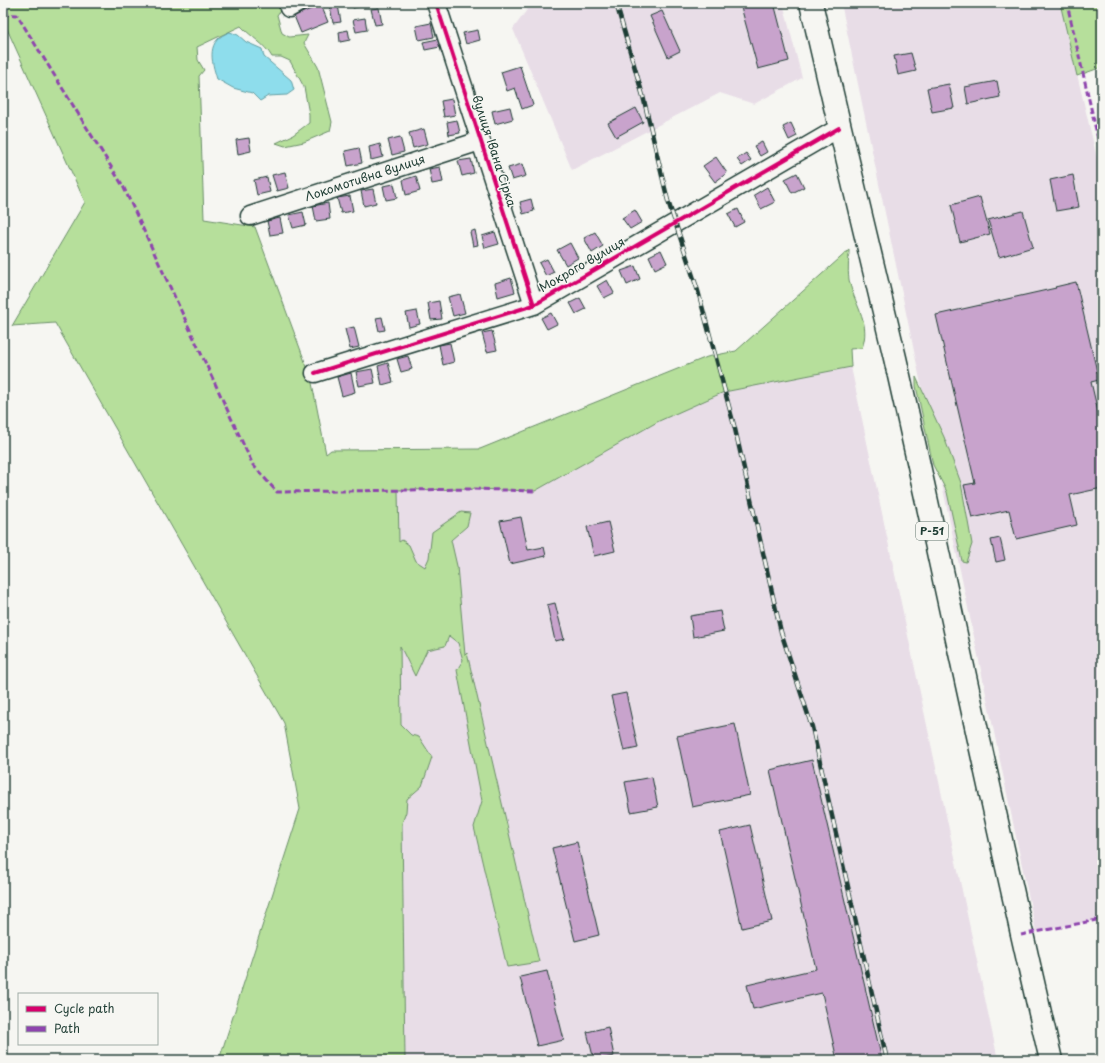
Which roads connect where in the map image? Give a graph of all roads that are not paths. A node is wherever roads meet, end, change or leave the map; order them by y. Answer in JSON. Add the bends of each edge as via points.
{"nodes":[{"id":1,"x":436,"y":3,"type":"edge"},
{"id":2,"x":811,"y":3,"type":"edge"},
{"id":3,"x":839,"y":128,"type":"junction"},
{"id":4,"x":480,"y":141,"type":"junction"},
{"id":5,"x":250,"y":216,"type":"dead end"},
{"id":6,"x":534,"y":305,"type":"junction"},
{"id":7,"x":315,"y":373,"type":"dead end"},
{"id":8,"x":1051,"y":1060,"type":"edge"}],
"edges":[{"from":1,"to":4,"type":"street","name":"вулиця Івана Сірка"},
{"from":2,"to":3,"type":"main road","number":"Р-51"},
{"from":3,"to":6,"type":"street","name":"Мокрого вулиця"},
{"from":3,"to":8,"type":"main road","number":"Р-51","via":[[894,358]]},
{"from":4,"to":5,"type":"street","name":"Локомотивна вулиця"},
{"from":4,"to":6,"type":"street","name":"вулиця Івана Сірка"},
{"from":6,"to":7,"type":"street","name":"Мокрого вулиця"}]}
